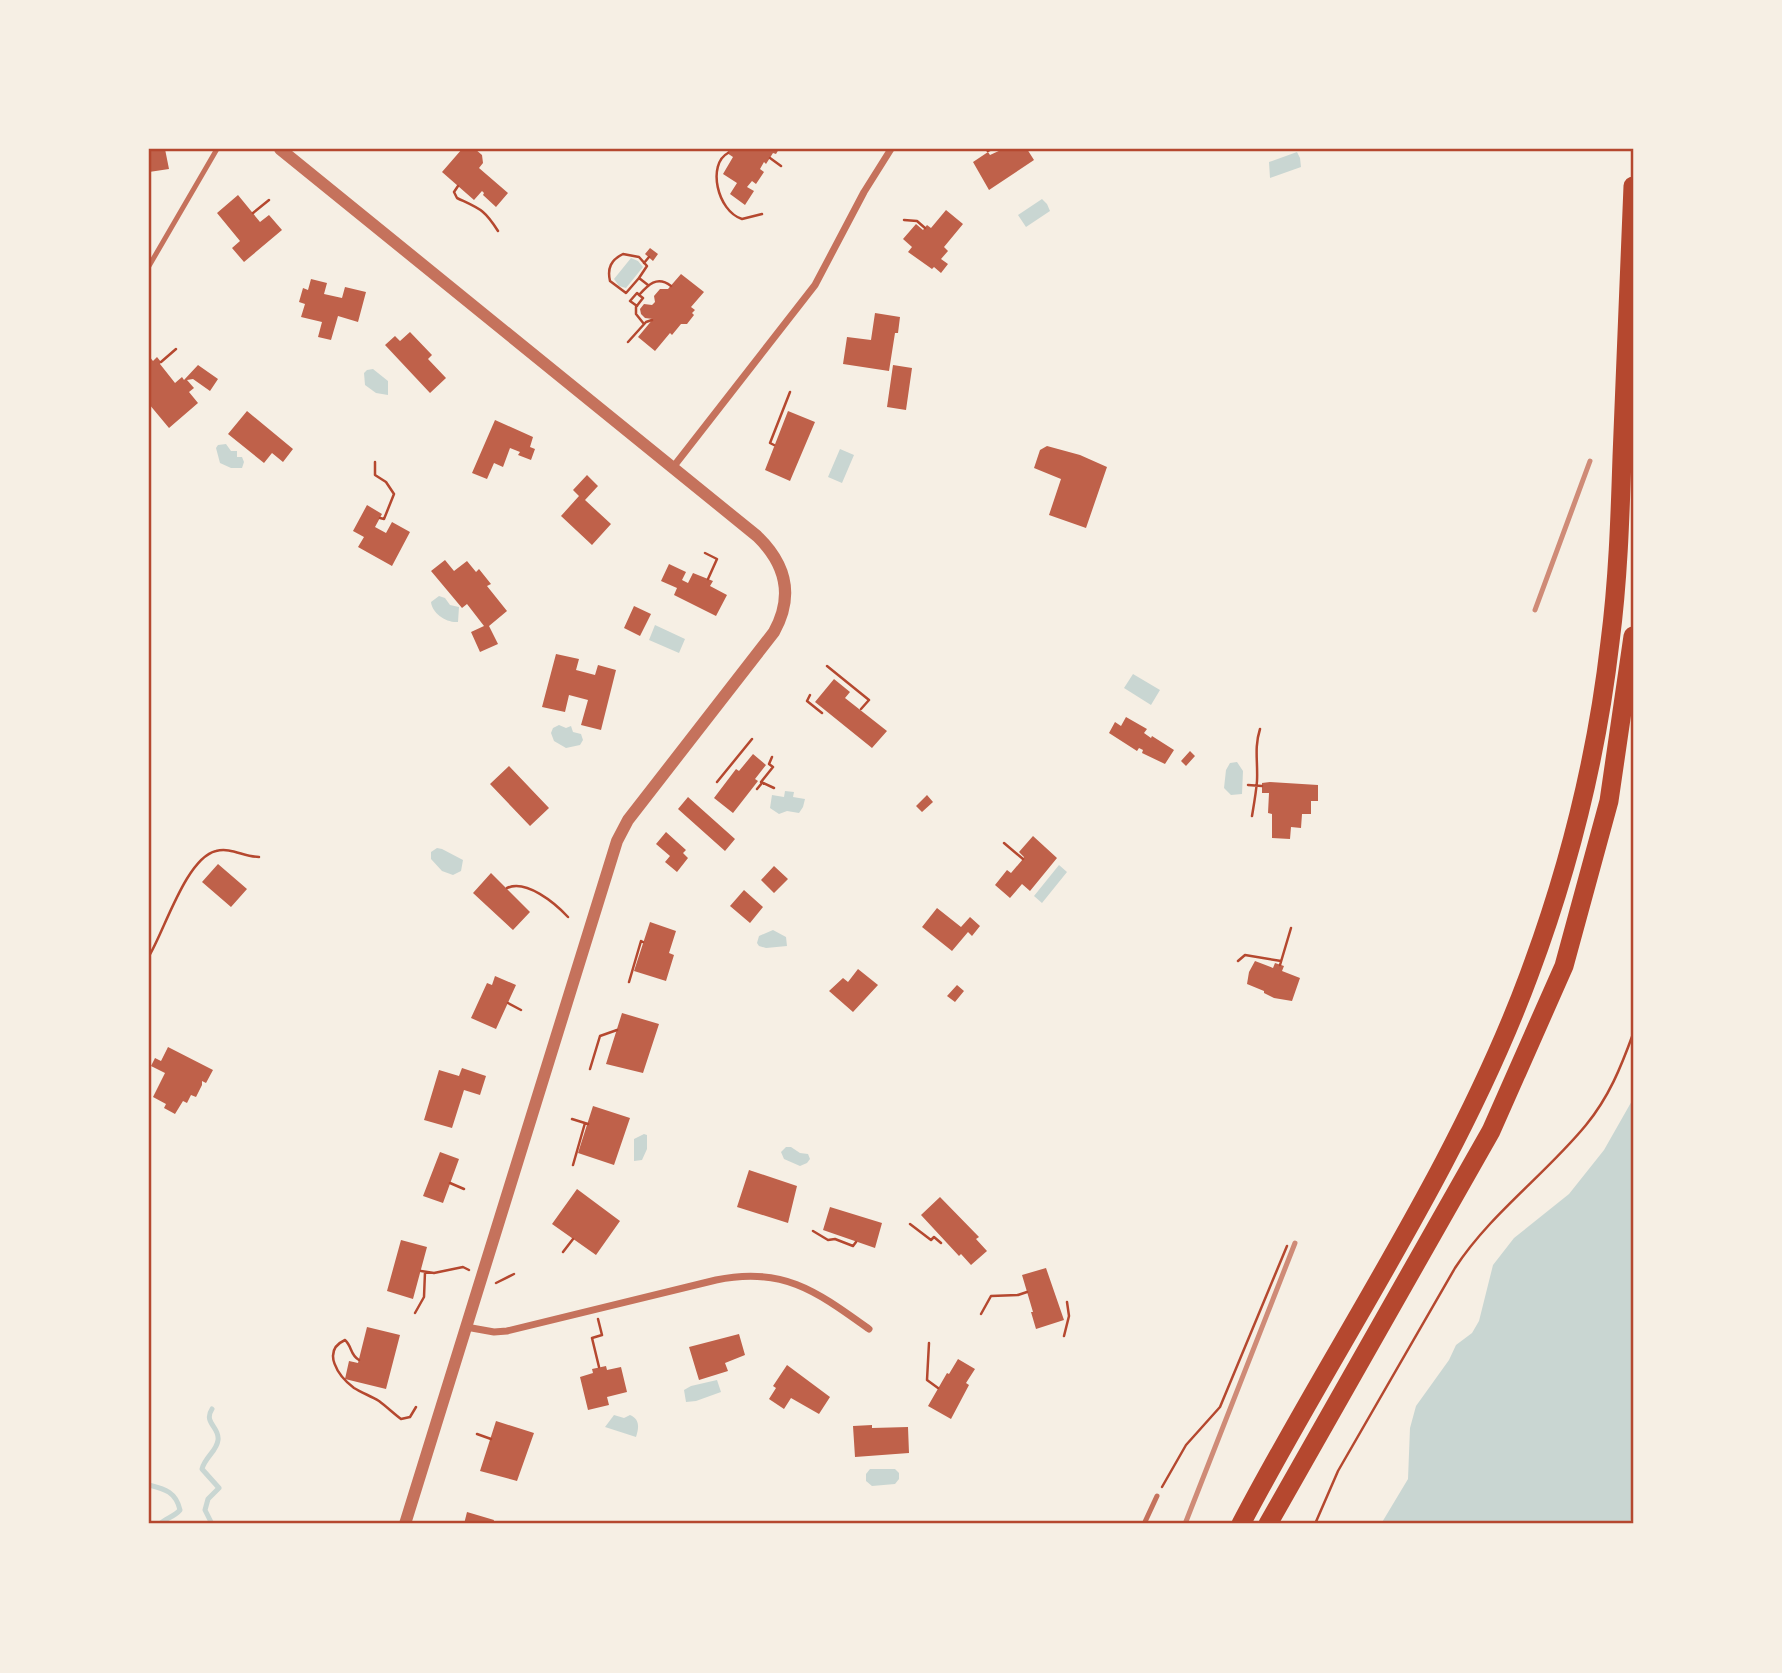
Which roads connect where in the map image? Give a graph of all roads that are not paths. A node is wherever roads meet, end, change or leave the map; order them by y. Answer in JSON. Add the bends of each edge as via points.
{"nodes":[{"id":1,"x":217,"y":149,"type":"edge"},
{"id":2,"x":280,"y":149,"type":"edge"},
{"id":3,"x":891,"y":149,"type":"edge"},
{"id":4,"x":1633,"y":186,"type":"edge"},
{"id":5,"x":149,"y":266,"type":"edge"},
{"id":6,"x":674,"y":466,"type":"junction"},
{"id":7,"x":1633,"y":636,"type":"edge"},
{"id":8,"x":466,"y":1327,"type":"junction"},
{"id":9,"x":869,"y":1329,"type":"dead end"},
{"id":10,"x":1157,"y":1496,"type":"road end"},
{"id":11,"x":405,"y":1524,"type":"edge"},
{"id":12,"x":1144,"y":1524,"type":"edge"},
{"id":13,"x":1241,"y":1524,"type":"edge"},
{"id":14,"x":1268,"y":1524,"type":"edge"}],
"edges":[{"from":1,"to":5,"type":"lane"},
{"from":2,"to":6,"type":"street"},
{"from":3,"to":6,"type":"street","via":[[815,285]]},
{"from":4,"to":13,"type":"highway","via":[[1614,615],[1596,734],[1560,883],[1512,1019],[1457,1139]]},
{"from":6,"to":8,"type":"street","via":[[774,555],[786,586],[783,611],[766,644],[628,820],[617,841]]},
{"from":7,"to":14,"type":"highway","via":[[1609,801],[1564,966],[1491,1131]]},
{"from":8,"to":9,"type":"street","via":[[494,1332],[731,1277],[770,1276],[809,1289]]},
{"from":8,"to":11,"type":"street"},
{"from":10,"to":12,"type":"lane"}]}
